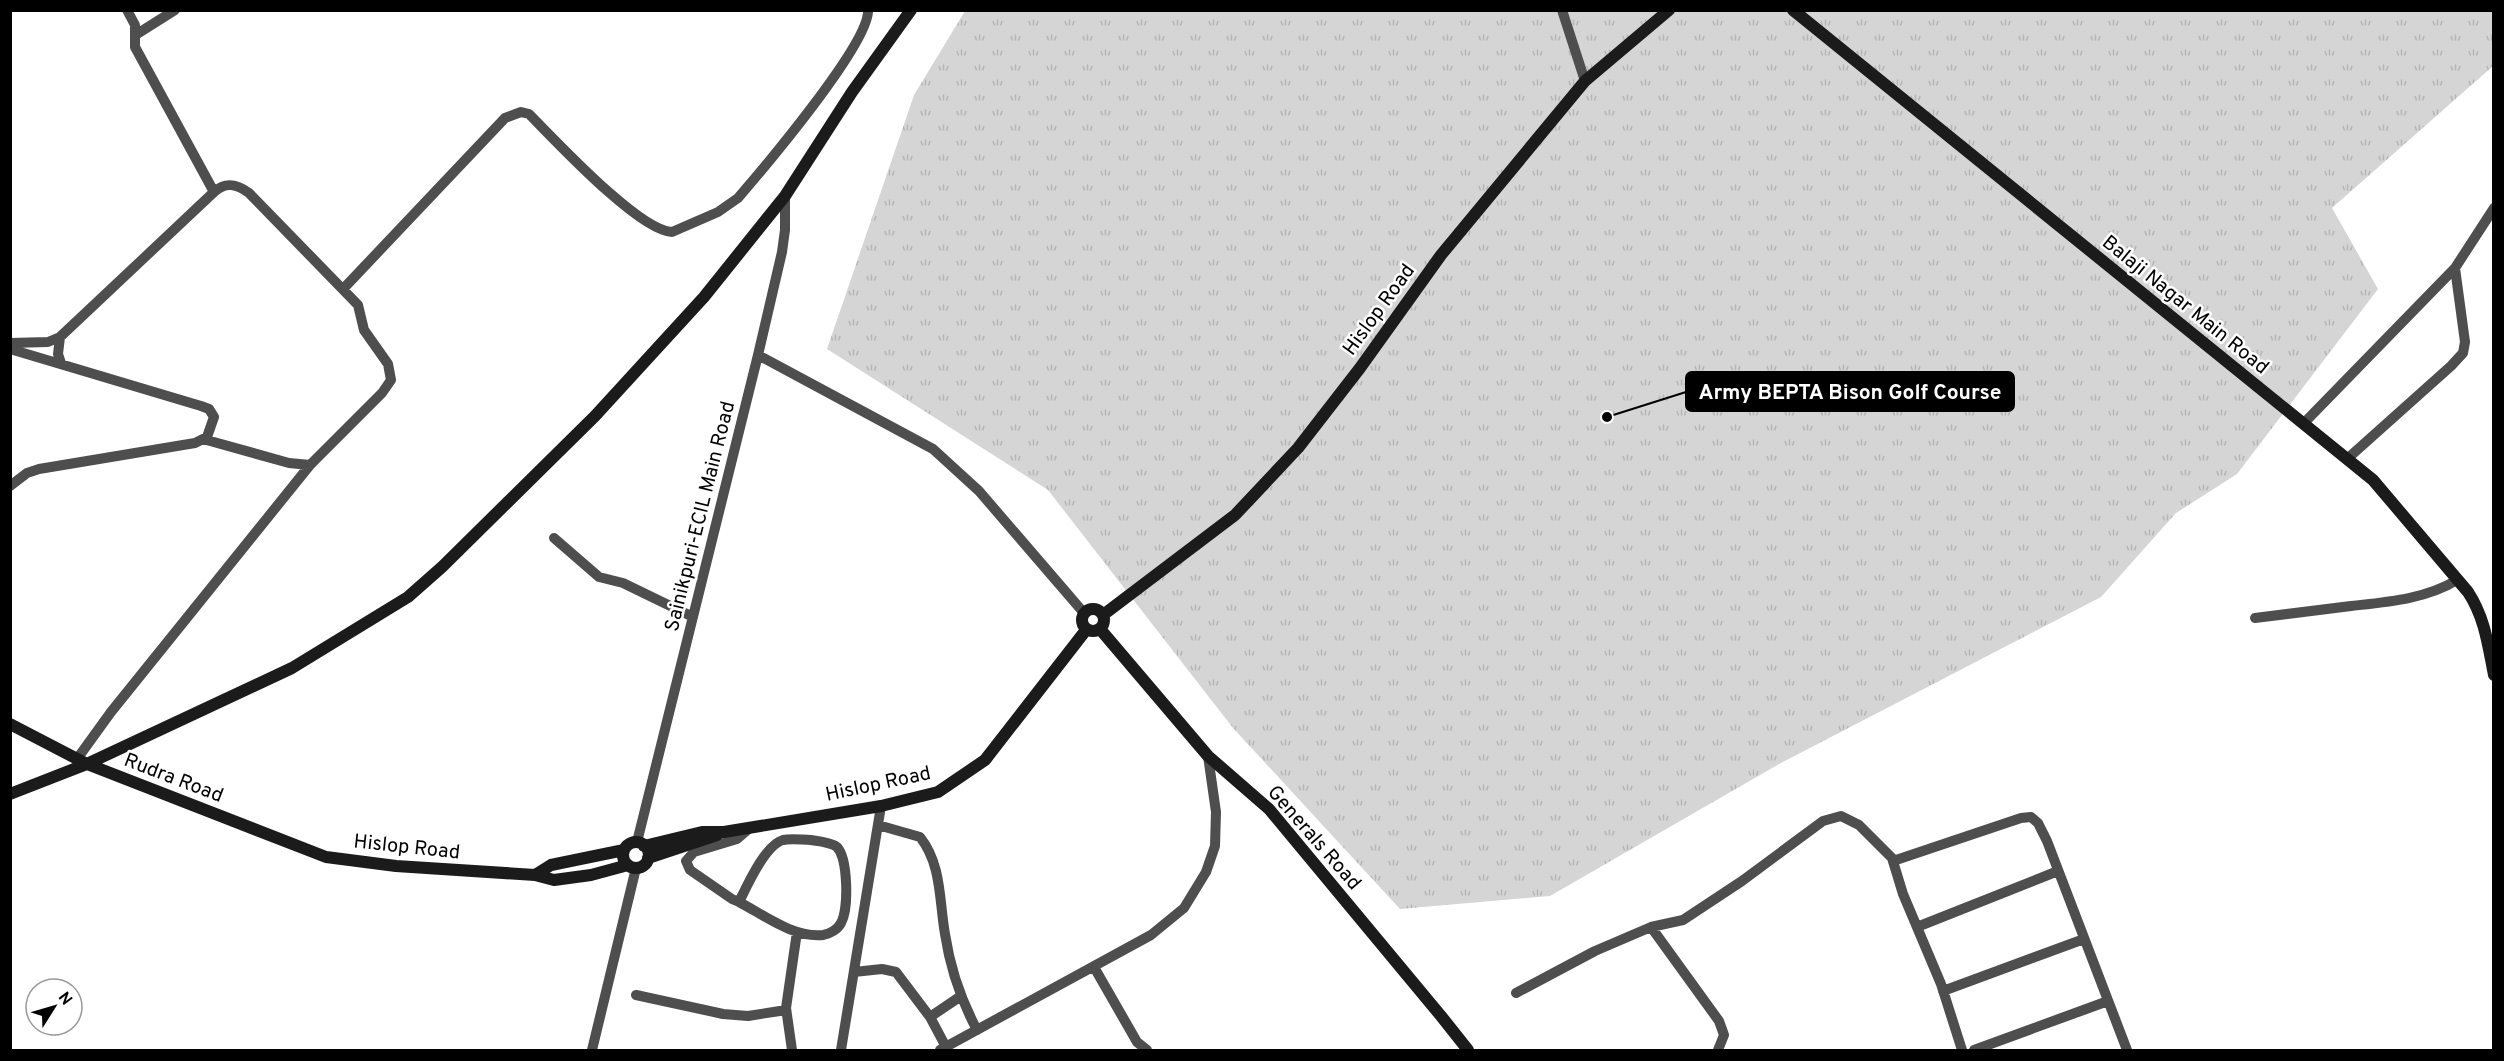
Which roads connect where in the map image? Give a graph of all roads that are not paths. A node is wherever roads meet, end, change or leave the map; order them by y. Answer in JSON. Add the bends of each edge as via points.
{"nodes":[{"id":1,"x":127,"y":10,"type":"edge"},
{"id":2,"x":175,"y":10,"type":"edge"},
{"id":3,"x":868,"y":10,"type":"edge"},
{"id":4,"x":911,"y":10,"type":"edge"},
{"id":5,"x":1562,"y":10,"type":"edge"},
{"id":6,"x":1669,"y":10,"type":"edge"},
{"id":7,"x":1793,"y":10,"type":"edge"},
{"id":8,"x":136,"y":34,"type":"junction"},
{"id":9,"x":1585,"y":81,"type":"junction"},
{"id":10,"x":214,"y":192,"type":"junction"},
{"id":11,"x":785,"y":196,"type":"junction"},
{"id":12,"x":2493,"y":208,"type":"edge"},
{"id":13,"x":2455,"y":268,"type":"junction"},
{"id":14,"x":344,"y":288,"type":"junction"},
{"id":15,"x":60,"y":337,"type":"junction"},
{"id":16,"x":10,"y":343,"type":"edge"},
{"id":17,"x":10,"y":348,"type":"edge"},
{"id":18,"x":758,"y":355,"type":"junction"},
{"id":19,"x":61,"y":363,"type":"junction"},
{"id":20,"x":2304,"y":423,"type":"junction"},
{"id":21,"x":203,"y":440,"type":"junction"},
{"id":22,"x":2347,"y":459,"type":"junction"},
{"id":23,"x":310,"y":465,"type":"junction"},
{"id":24,"x":10,"y":486,"type":"edge"},
{"id":25,"x":554,"y":538,"type":"dead end"},
{"id":26,"x":2457,"y":580,"type":"junction"},
{"id":27,"x":1084,"y":613,"type":"junction"},
{"id":28,"x":1103,"y":615,"type":"junction"},
{"id":29,"x":693,"y":617,"type":"junction"},
{"id":30,"x":2255,"y":618,"type":"dead end"},
{"id":31,"x":1100,"y":629,"type":"junction"},
{"id":32,"x":1086,"y":630,"type":"junction"},
{"id":33,"x":2492,"y":662,"type":"edge"},
{"id":34,"x":2493,"y":675,"type":"edge"},
{"id":35,"x":10,"y":724,"type":"edge"},
{"id":36,"x":1208,"y":756,"type":"junction"},
{"id":37,"x":82,"y":761,"type":"junction"},
{"id":38,"x":10,"y":794,"type":"edge"},
{"id":39,"x":881,"y":806,"type":"junction"},
{"id":40,"x":878,"y":825,"type":"junction"},
{"id":41,"x":751,"y":827,"type":"junction"},
{"id":42,"x":643,"y":849,"type":"junction"},
{"id":43,"x":624,"y":850,"type":"junction"},
{"id":44,"x":326,"y":857,"type":"joint"},
{"id":45,"x":1893,"y":861,"type":"junction"},
{"id":46,"x":632,"y":866,"type":"junction"},
{"id":47,"x":2058,"y":871,"type":"junction"},
{"id":48,"x":535,"y":875,"type":"junction"},
{"id":49,"x":739,"y":902,"type":"junction"},
{"id":50,"x":1651,"y":927,"type":"junction"},
{"id":51,"x":1917,"y":927,"type":"junction"},
{"id":52,"x":796,"y":932,"type":"junction"},
{"id":53,"x":2084,"y":939,"type":"junction"},
{"id":54,"x":1094,"y":967,"type":"junction"},
{"id":55,"x":854,"y":972,"type":"junction"},
{"id":56,"x":1943,"y":991,"type":"junction"},
{"id":57,"x":1516,"y":993,"type":"dead end"},
{"id":58,"x":636,"y":995,"type":"dead end"},
{"id":59,"x":961,"y":996,"type":"junction"},
{"id":60,"x":2108,"y":1000,"type":"junction"},
{"id":61,"x":786,"y":1010,"type":"junction"},
{"id":62,"x":930,"y":1017,"type":"junction"},
{"id":63,"x":977,"y":1030,"type":"junction"},
{"id":64,"x":1139,"y":1046,"type":"edge"},
{"id":65,"x":943,"y":1049,"type":"edge"},
{"id":66,"x":592,"y":1050,"type":"edge"},
{"id":67,"x":792,"y":1050,"type":"edge"},
{"id":68,"x":841,"y":1050,"type":"edge"},
{"id":69,"x":1147,"y":1050,"type":"edge"},
{"id":70,"x":1468,"y":1050,"type":"edge"},
{"id":71,"x":1718,"y":1050,"type":"edge"},
{"id":72,"x":1962,"y":1050,"type":"edge"},
{"id":73,"x":1974,"y":1050,"type":"edge"},
{"id":74,"x":2127,"y":1050,"type":"edge"}],
"edges":[{"from":1,"to":8,"type":"street"},
{"from":2,"to":8,"type":"street"},
{"from":3,"to":14,"type":"street","via":[[849,56],[832,79],[738,198],[718,212],[672,232],[651,226],[609,193],[529,114],[521,112],[505,118]]},
{"from":4,"to":11,"type":"street"},
{"from":5,"to":9,"type":"street"},
{"from":6,"to":9,"type":"street","name":"Hislop Road"},
{"from":7,"to":20,"type":"street","name":"Balaji Nagar Main Road"},
{"from":8,"to":10,"type":"street","via":[[135,47]]},
{"from":9,"to":28,"type":"street","name":"Hislop Road","via":[[1441,255],[1299,448],[1235,515]]},
{"from":10,"to":14,"type":"street","via":[[233,184],[249,193]]},
{"from":10,"to":15,"type":"street"},
{"from":11,"to":18,"type":"street","name":"Sainikpuri-ECIL Main Road","via":[[782,252]]},
{"from":11,"to":37,"type":"street","via":[[704,297],[596,416],[408,597],[292,668]]},
{"from":12,"to":13,"type":"street"},
{"from":13,"to":20,"type":"street"},
{"from":13,"to":22,"type":"street","via":[[2463,353]]},
{"from":14,"to":23,"type":"street","via":[[358,305],[364,330],[388,364],[391,380]]},
{"from":15,"to":16,"type":"street","via":[[48,342]]},
{"from":15,"to":19,"type":"street"},
{"from":17,"to":19,"type":"street"},
{"from":18,"to":27,"type":"street","via":[[933,449],[979,491]]},
{"from":18,"to":29,"type":"street","name":"Sainikpuri-ECIL Main Road"},
{"from":19,"to":21,"type":"street","via":[[209,409],[213,424]]},
{"from":20,"to":22,"type":"street","name":"Balaji Nagar Main Road"},
{"from":21,"to":23,"type":"street"},
{"from":21,"to":24,"type":"street","via":[[39,469]]},
{"from":22,"to":26,"type":"street","name":"Balaji Nagar Main Road","via":[[2389,496]]},
{"from":23,"to":37,"type":"street","via":[[111,712]]},
{"from":25,"to":29,"type":"street","via":[[599,577],[624,583]]},
{"from":26,"to":30,"type":"street","via":[[2440,590],[2413,597]]},
{"from":26,"to":33,"type":"street","name":"Balaji Nagar Main Road","via":[[2478,607]]},
{"from":27,"to":28,"type":"street","via":[[1094,609]]},
{"from":27,"to":32,"type":"street","via":[[1082,622]]},
{"from":28,"to":31,"type":"street"},
{"from":29,"to":42,"type":"street","name":"Sainikpuri-ECIL Main Road"},
{"from":31,"to":32,"type":"street"},
{"from":31,"to":36,"type":"street","name":"Generals Road"},
{"from":32,"to":39,"type":"street","name":"Hislop Road","via":[[985,760],[938,792]]},
{"from":33,"to":34,"type":"street","name":"Balaji Nagar Main Road"},
{"from":35,"to":37,"type":"street","name":"Rudra Road"},
{"from":36,"to":54,"type":"street","via":[[1217,829],[1215,846],[1197,888],[1168,923]]},
{"from":36,"to":70,"type":"street","name":"Generals Road","via":[[1269,809]]},
{"from":37,"to":38,"type":"street"},
{"from":37,"to":44,"type":"street","name":"Rudra Road"},
{"from":39,"to":40,"type":"street"},
{"from":39,"to":41,"type":"street","name":"Hislop Road"},
{"from":40,"to":55,"type":"street"},
{"from":40,"to":59,"type":"street","via":[[920,837],[933,858],[945,934]]},
{"from":41,"to":42,"type":"street","name":"Hislop Road","via":[[702,832]]},
{"from":41,"to":49,"type":"street","via":[[736,839],[694,852],[686,861],[690,870]]},
{"from":42,"to":43,"type":"street","via":[[629,844]]},
{"from":42,"to":46,"type":"street","via":[[644,865]]},
{"from":43,"to":46,"type":"street","via":[[624,859]]},
{"from":43,"to":48,"type":"street","name":"Hislop Road","via":[[551,865]]},
{"from":44,"to":48,"type":"street","name":"Hislop Road"},
{"from":45,"to":47,"type":"street","via":[[2031,817],[2038,823]]},
{"from":45,"to":50,"type":"street","via":[[1850,819],[1829,818],[1683,920]]},
{"from":45,"to":51,"type":"street"},
{"from":46,"to":48,"type":"street","via":[[554,880]]},
{"from":46,"to":66,"type":"street"},
{"from":47,"to":51,"type":"street"},
{"from":47,"to":53,"type":"street"},
{"from":49,"to":52,"type":"street"},
{"from":49,"to":52,"type":"street","via":[[759,863],[782,840],[832,844],[840,854],[844,870],[846,900],[841,923],[820,935]]},
{"from":50,"to":57,"type":"street","via":[[1595,951]]},
{"from":50,"to":71,"type":"street","via":[[1719,1021],[1724,1035]]},
{"from":51,"to":56,"type":"street"},
{"from":52,"to":61,"type":"street"},
{"from":53,"to":56,"type":"street"},
{"from":53,"to":60,"type":"street"},
{"from":54,"to":63,"type":"street"},
{"from":54,"to":64,"type":"street"},
{"from":55,"to":62,"type":"street","via":[[896,972]]},
{"from":55,"to":68,"type":"street"},
{"from":56,"to":72,"type":"street"},
{"from":58,"to":61,"type":"street","via":[[723,1014],[748,1016]]},
{"from":59,"to":62,"type":"street"},
{"from":59,"to":63,"type":"street"},
{"from":60,"to":73,"type":"street"},
{"from":60,"to":74,"type":"street"},
{"from":61,"to":67,"type":"street"},
{"from":62,"to":65,"type":"street"},
{"from":63,"to":65,"type":"street"},
{"from":64,"to":69,"type":"street"}]}
